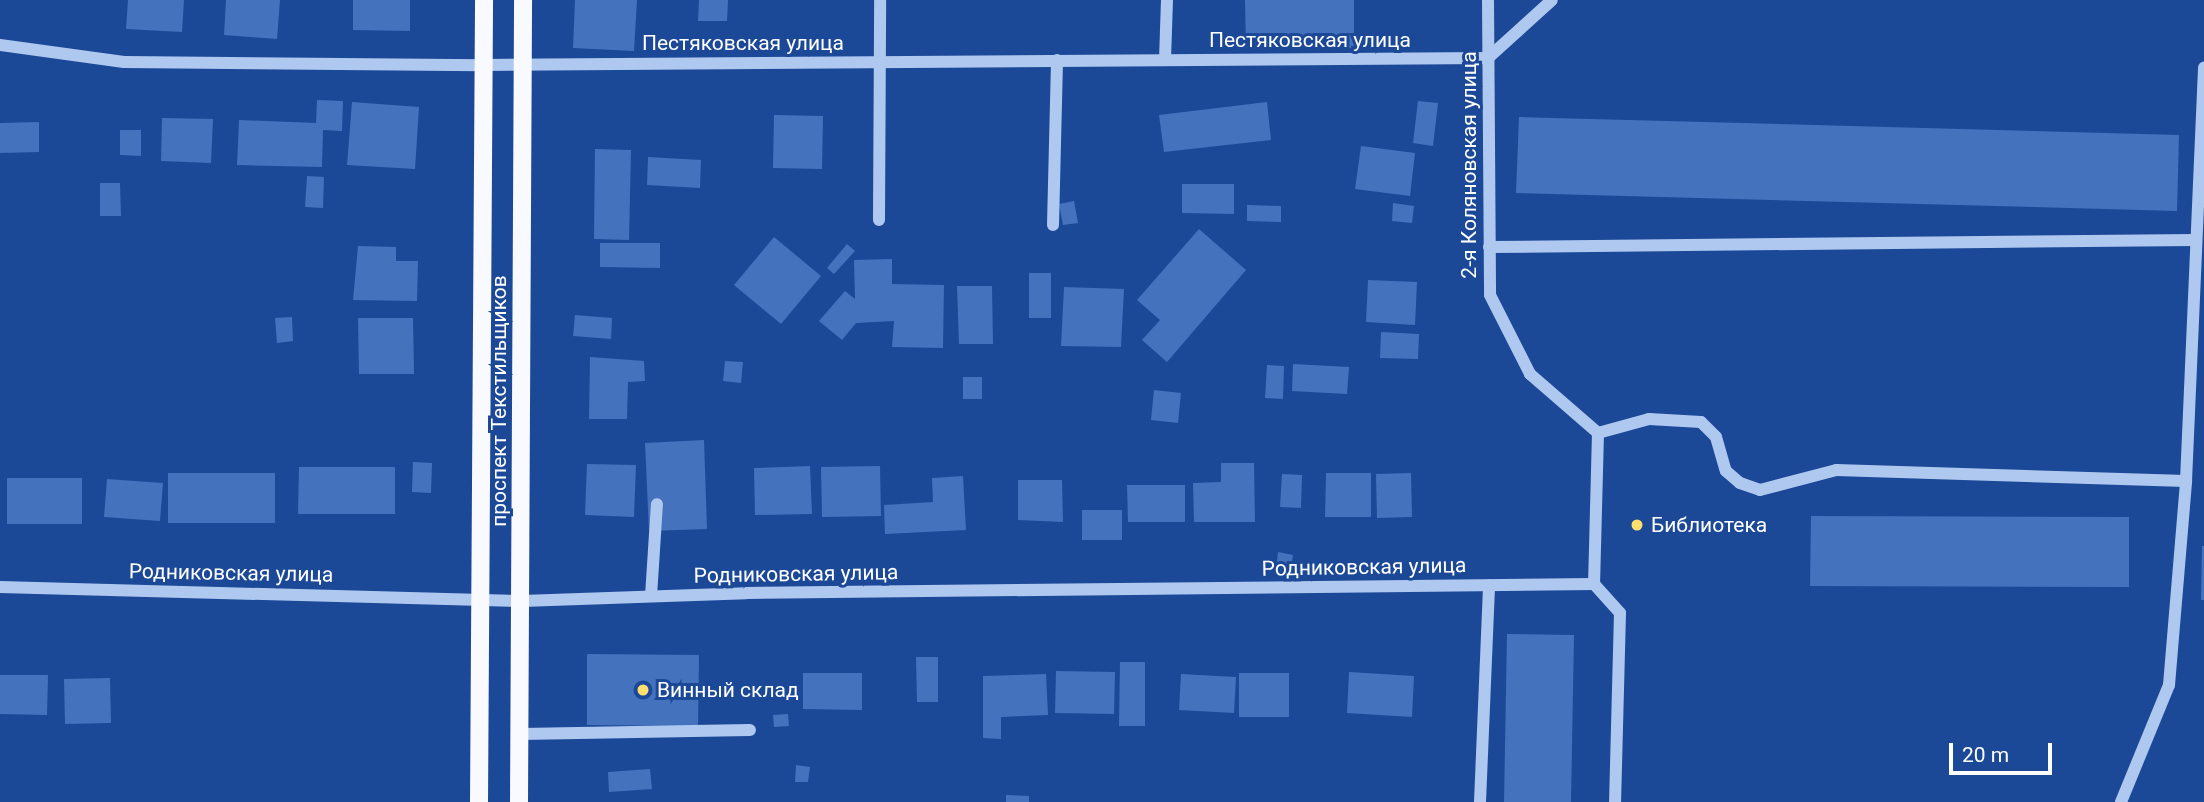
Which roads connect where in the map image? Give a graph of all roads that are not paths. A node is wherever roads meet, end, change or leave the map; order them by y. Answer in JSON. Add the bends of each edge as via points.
{"nodes":[{"id":1,"x":484,"y":0,"type":"edge"},
{"id":2,"x":523,"y":0,"type":"edge"},
{"id":3,"x":880,"y":0,"type":"edge"},
{"id":4,"x":1167,"y":0,"type":"edge"},
{"id":5,"x":1488,"y":0,"type":"edge"},
{"id":6,"x":1552,"y":0,"type":"edge"},
{"id":7,"x":0,"y":46,"type":"edge"},
{"id":8,"x":1488,"y":58,"type":"junction"},
{"id":9,"x":1057,"y":60,"type":"junction"},
{"id":10,"x":1165,"y":60,"type":"junction"},
{"id":11,"x":878,"y":61,"type":"junction"},
{"id":12,"x":522,"y":63,"type":"junction"},
{"id":13,"x":482,"y":65,"type":"junction"},
{"id":14,"x":2204,"y":67,"type":"edge"},
{"id":15,"x":879,"y":220,"type":"dead end"},
{"id":16,"x":1053,"y":225,"type":"dead end"},
{"id":17,"x":2195,"y":240,"type":"junction"},
{"id":18,"x":1489,"y":247,"type":"junction"},
{"id":19,"x":1598,"y":433,"type":"junction"},
{"id":20,"x":2186,"y":481,"type":"junction"},
{"id":21,"x":657,"y":504,"type":"dead end"},
{"id":22,"x":1594,"y":584,"type":"junction"},
{"id":23,"x":1489,"y":585,"type":"junction"},
{"id":24,"x":0,"y":587,"type":"edge"},
{"id":25,"x":651,"y":596,"type":"junction"},
{"id":26,"x":481,"y":598,"type":"junction"},
{"id":27,"x":522,"y":601,"type":"junction"},
{"id":28,"x":750,"y":730,"type":"dead end"},
{"id":29,"x":521,"y":734,"type":"junction"},
{"id":30,"x":479,"y":802,"type":"edge"},
{"id":31,"x":519,"y":802,"type":"edge"},
{"id":32,"x":1480,"y":802,"type":"edge"},
{"id":33,"x":1615,"y":802,"type":"edge"},
{"id":34,"x":2121,"y":802,"type":"edge"}],
"edges":[{"from":1,"to":13,"type":"main road","name":"проспект Текстильщиков"},
{"from":2,"to":12,"type":"main road","name":"проспект Текстильщиков"},
{"from":3,"to":11,"type":"street"},
{"from":4,"to":10,"type":"street"},
{"from":5,"to":8,"type":"street","name":"2-я Коляновская улица"},
{"from":6,"to":8,"type":"street"},
{"from":7,"to":13,"type":"street","name":"Пестяковская улица","via":[[124,62]]},
{"from":8,"to":10,"type":"street","name":"Пестяковская улица"},
{"from":8,"to":18,"type":"street","name":"2-я Коляновская улица"},
{"from":9,"to":10,"type":"street","name":"Пестяковская улица"},
{"from":9,"to":11,"type":"street","name":"Пестяковская улица"},
{"from":9,"to":16,"type":"street"},
{"from":11,"to":12,"type":"street","name":"Пестяковская улица"},
{"from":11,"to":15,"type":"street"},
{"from":12,"to":13,"type":"street","name":"Пестяковская улица"},
{"from":12,"to":27,"type":"main road","name":"проспект Текстильщиков"},
{"from":13,"to":26,"type":"main road","name":"проспект Текстильщиков"},
{"from":14,"to":17,"type":"street"},
{"from":17,"to":18,"type":"street"},
{"from":17,"to":20,"type":"street"},
{"from":18,"to":19,"type":"street","name":"2-я Коляновская улица","via":[[1490,295],[1530,374]]},
{"from":19,"to":20,"type":"street","via":[[1649,419],[1701,422],[1716,437],[1726,471],[1740,484],[1760,489],[1836,470]]},
{"from":19,"to":22,"type":"street"},
{"from":20,"to":34,"type":"street","via":[[2169,685]]},
{"from":21,"to":25,"type":"street"},
{"from":22,"to":23,"type":"street","name":"Родниковская улица"},
{"from":22,"to":33,"type":"street","via":[[1620,613]]},
{"from":23,"to":25,"type":"street","name":"Родниковская улица"},
{"from":23,"to":32,"type":"street"},
{"from":24,"to":26,"type":"street","name":"Родниковская улица"},
{"from":25,"to":27,"type":"street","name":"Родниковская улица"},
{"from":26,"to":27,"type":"street","name":"Родниковская улица"},
{"from":26,"to":30,"type":"main road","name":"проспект Текстильщиков"},
{"from":27,"to":29,"type":"main road","name":"проспект Текстильщиков"},
{"from":28,"to":29,"type":"street"},
{"from":29,"to":31,"type":"main road","name":"проспект Текстильщиков"}]}
